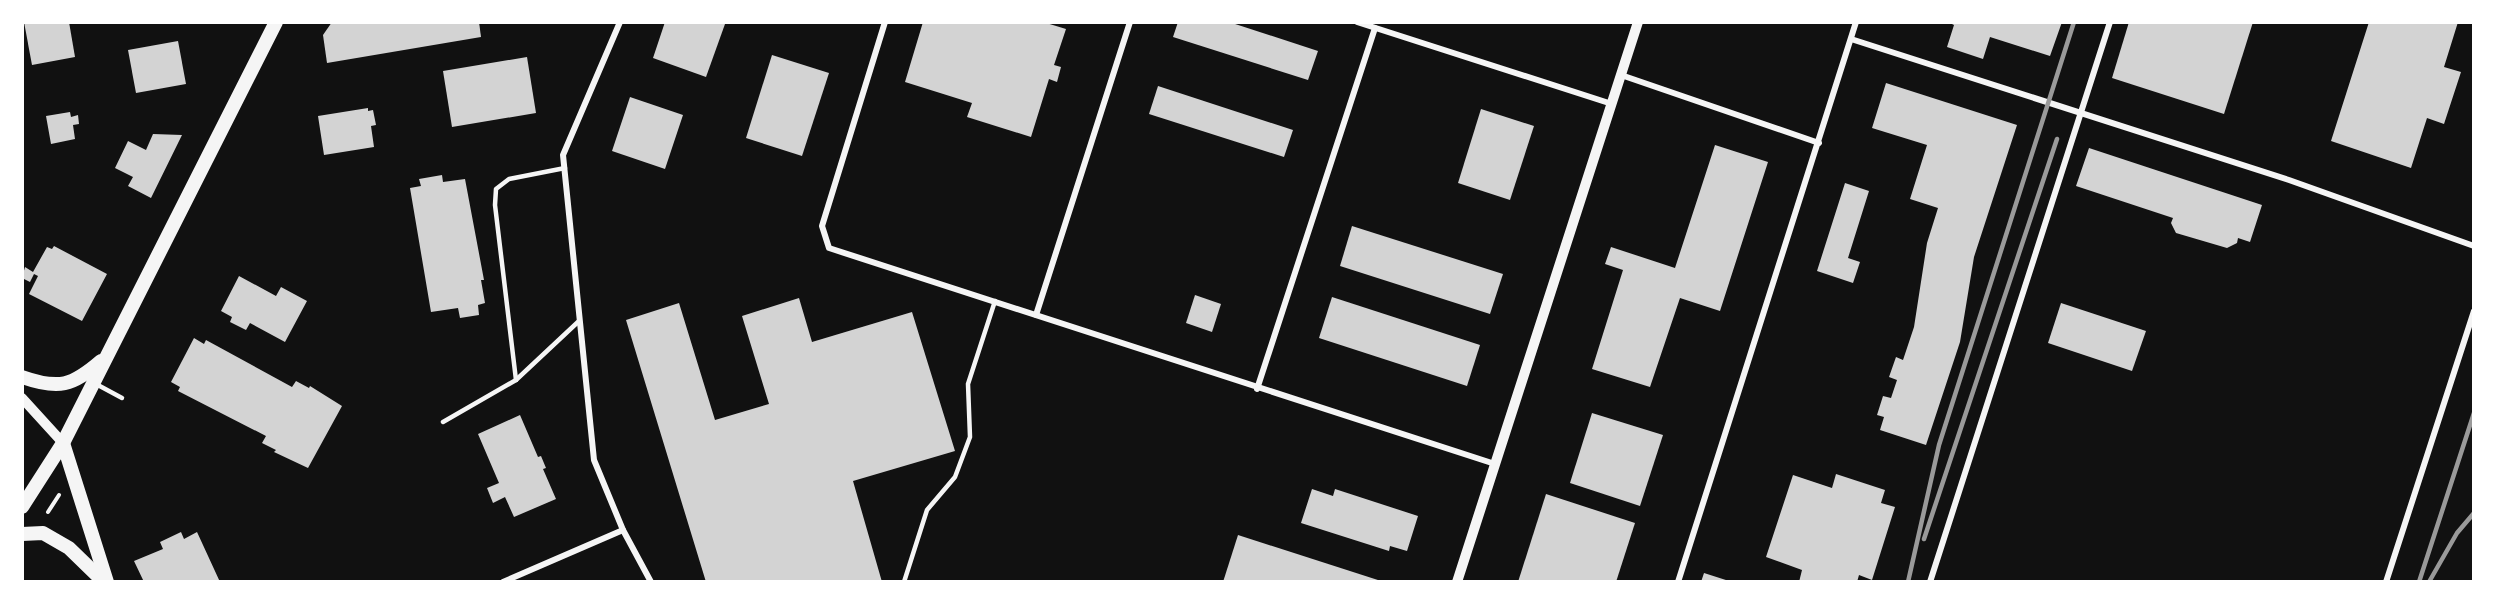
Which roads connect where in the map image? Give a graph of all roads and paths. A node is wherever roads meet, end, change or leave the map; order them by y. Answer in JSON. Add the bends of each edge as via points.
{"nodes":[{"id":1,"x":276,"y":22,"type":"edge"},
{"id":2,"x":620,"y":22,"type":"edge"},
{"id":3,"x":885,"y":22,"type":"edge"},
{"id":4,"x":1130,"y":22,"type":"edge"},
{"id":5,"x":1357,"y":22,"type":"edge"},
{"id":6,"x":1638,"y":22,"type":"edge"},
{"id":7,"x":1856,"y":22,"type":"edge"},
{"id":8,"x":2110,"y":22,"type":"edge"},
{"id":9,"x":1375,"y":28,"type":"junction"},
{"id":10,"x":1851,"y":39,"type":"junction"},
{"id":11,"x":1621,"y":75,"type":"junction"},
{"id":12,"x":1612,"y":104,"type":"junction"},
{"id":13,"x":2082,"y":113,"type":"junction"},
{"id":14,"x":1819,"y":142,"type":"junction"},
{"id":15,"x":565,"y":168,"type":"junction"},
{"id":16,"x":2474,"y":246,"type":"edge"},
{"id":17,"x":995,"y":301,"type":"junction"},
{"id":18,"x":2474,"y":311,"type":"edge"},
{"id":19,"x":1036,"y":315,"type":"junction"},
{"id":20,"x":580,"y":320,"type":"junction"},
{"id":21,"x":107,"y":356,"type":"junction"},
{"id":22,"x":22,"y":377,"type":"edge"},
{"id":23,"x":516,"y":380,"type":"junction"},
{"id":24,"x":94,"y":383,"type":"junction"},
{"id":25,"x":1257,"y":389,"type":"junction"},
{"id":26,"x":22,"y":398,"type":"edge"},
{"id":27,"x":122,"y":399,"type":"dead end"},
{"id":28,"x":443,"y":422,"type":"dead end"},
{"id":29,"x":63,"y":443,"type":"junction"},
{"id":30,"x":1495,"y":464,"type":"junction"},
{"id":31,"x":59,"y":495,"type":"dead end"},
{"id":32,"x":22,"y":507,"type":"edge"},
{"id":33,"x":48,"y":512,"type":"dead end"},
{"id":34,"x":623,"y":530,"type":"junction"},
{"id":35,"x":22,"y":534,"type":"edge"},
{"id":36,"x":105,"y":582,"type":"edge"},
{"id":37,"x":503,"y":582,"type":"edge"},
{"id":38,"x":651,"y":582,"type":"edge"},
{"id":39,"x":904,"y":582,"type":"edge"},
{"id":40,"x":1457,"y":582,"type":"edge"},
{"id":41,"x":1678,"y":582,"type":"edge"},
{"id":42,"x":1930,"y":582,"type":"edge"},
{"id":43,"x":2386,"y":582,"type":"edge"}],
"edges":[{"from":1,"to":21,"type":"main road"},
{"from":2,"to":15,"type":"street","via":[[563,155]]},
{"from":3,"to":17,"type":"street","via":[[822,226],[829,248]]},
{"from":4,"to":19,"type":"street"},
{"from":5,"to":9,"type":"street"},
{"from":6,"to":11,"type":"street"},
{"from":7,"to":10,"type":"street"},
{"from":8,"to":13,"type":"street"},
{"from":9,"to":12,"type":"street"},
{"from":9,"to":25,"type":"street"},
{"from":10,"to":13,"type":"street"},
{"from":10,"to":14,"type":"street"},
{"from":11,"to":12,"type":"street"},
{"from":11,"to":14,"type":"street"},
{"from":12,"to":30,"type":"street"},
{"from":13,"to":16,"type":"street","via":[[2289,180]]},
{"from":13,"to":42,"type":"street"},
{"from":14,"to":41,"type":"street"},
{"from":15,"to":20,"type":"street"},
{"from":15,"to":23,"type":"lane","via":[[508,178],[496,189]]},
{"from":17,"to":19,"type":"street"},
{"from":17,"to":39,"type":"lane","via":[[968,384],[970,437],[955,477],[927,510]]},
{"from":18,"to":43,"type":"street"},
{"from":19,"to":25,"type":"street"},
{"from":20,"to":23,"type":"lane"},
{"from":20,"to":34,"type":"street","via":[[594,460]]},
{"from":21,"to":22,"type":"main road","via":[[80,379],[69,383],[42,384]]},
{"from":21,"to":24,"type":"main road"},
{"from":23,"to":28,"type":"lane"},
{"from":24,"to":27,"type":"lane"},
{"from":24,"to":29,"type":"main road"},
{"from":25,"to":30,"type":"street"},
{"from":26,"to":29,"type":"street"},
{"from":29,"to":32,"type":"main road"},
{"from":29,"to":36,"type":"main road"},
{"from":30,"to":40,"type":"street"},
{"from":31,"to":33,"type":"path"},
{"from":34,"to":37,"type":"street"},
{"from":34,"to":38,"type":"street"},
{"from":35,"to":36,"type":"main road","via":[[43,533],[69,548]]}]}
